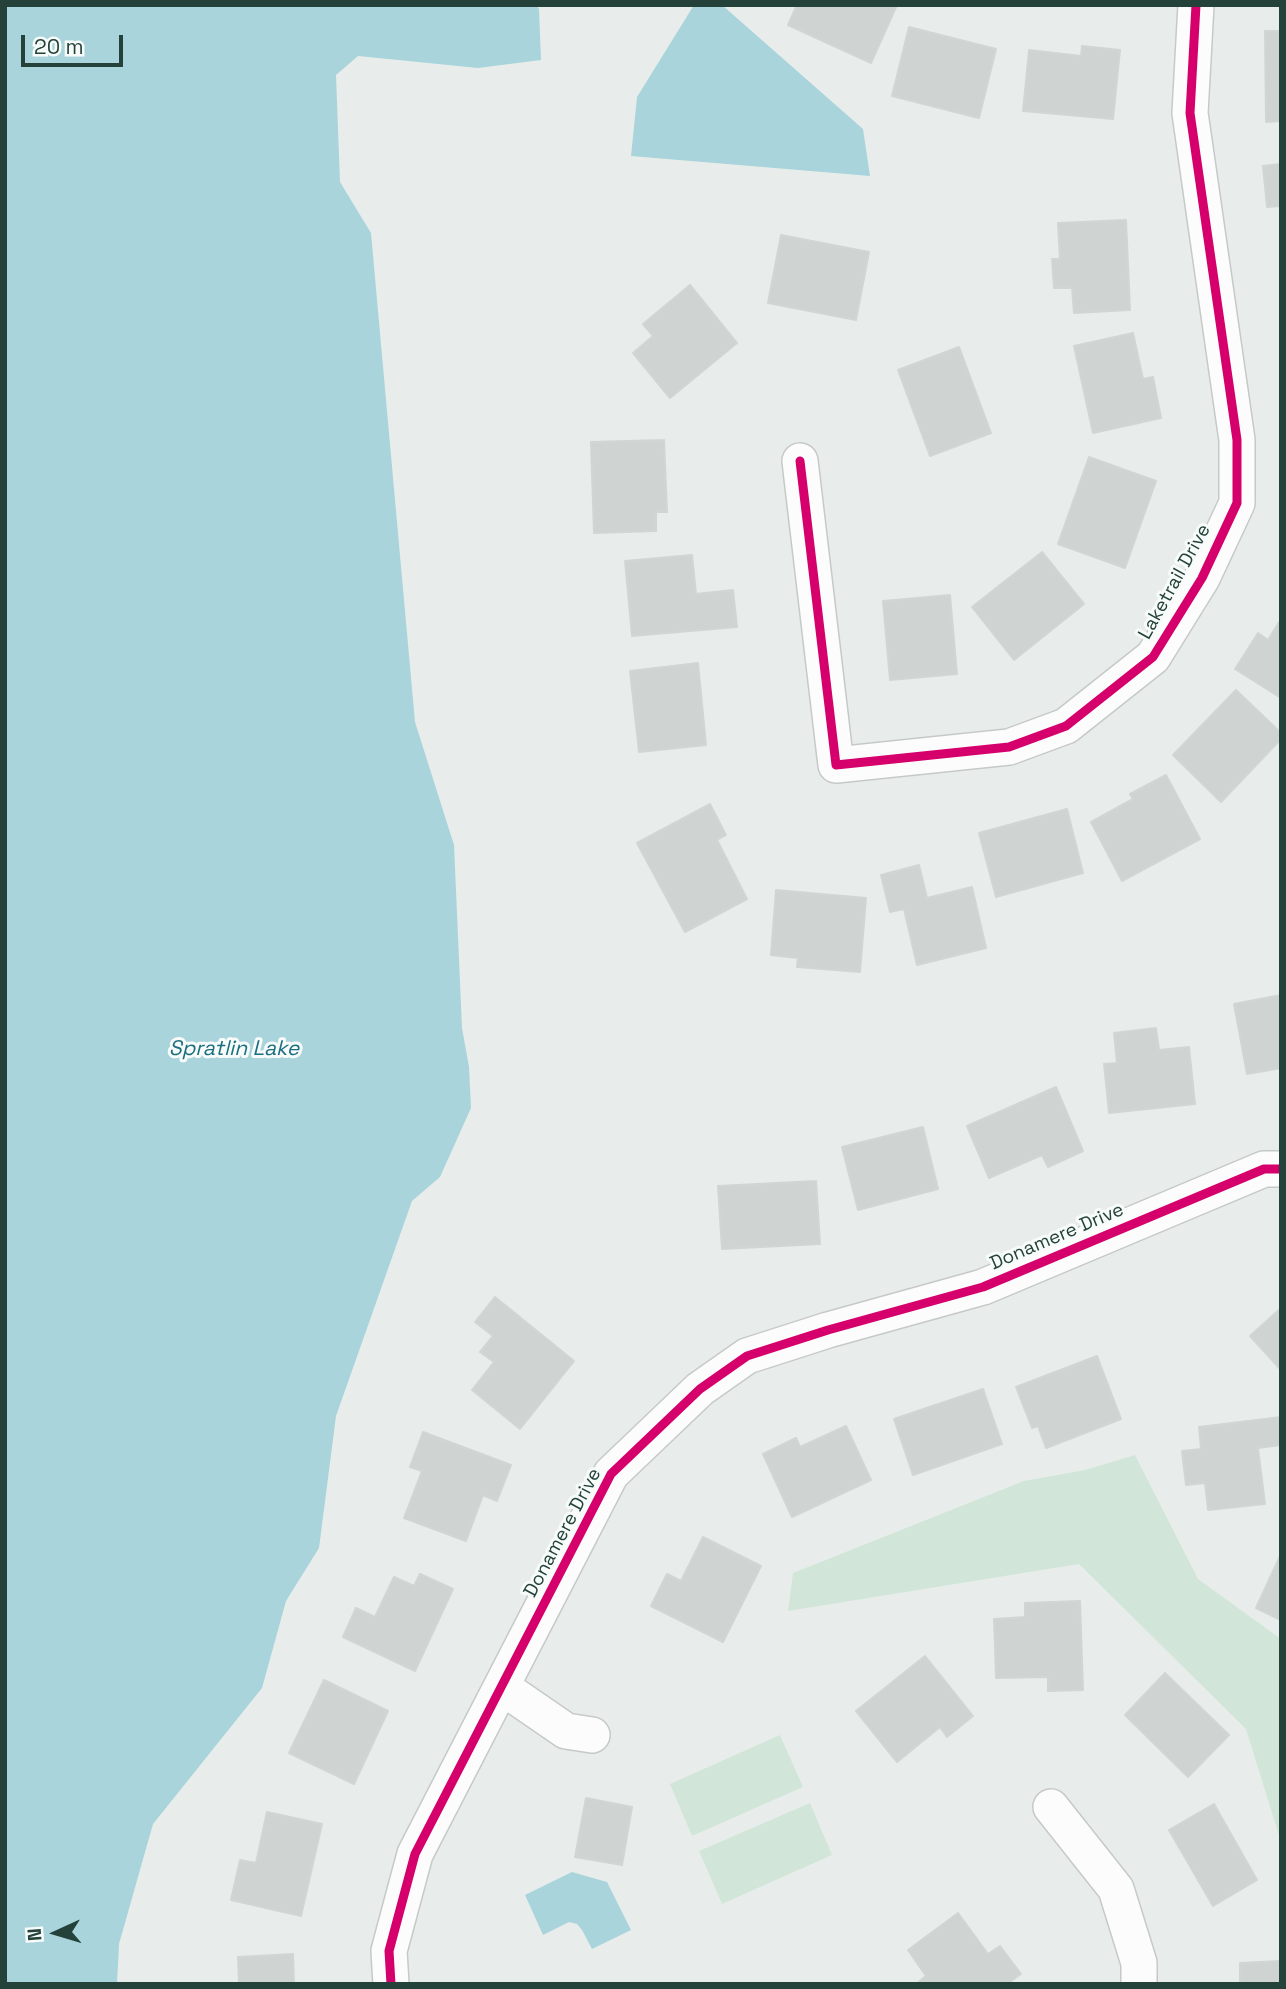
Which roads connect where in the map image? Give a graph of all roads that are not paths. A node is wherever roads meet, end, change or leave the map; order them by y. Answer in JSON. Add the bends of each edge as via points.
{"nodes":[{"id":1,"x":1196,"y":5,"type":"edge"},
{"id":2,"x":800,"y":461,"type":"dead end"},
{"id":3,"x":1281,"y":1169,"type":"edge"},
{"id":4,"x":502,"y":1687,"type":"junction"},
{"id":5,"x":592,"y":1735,"type":"dead end"},
{"id":6,"x":1051,"y":1807,"type":"dead end"},
{"id":7,"x":391,"y":1984,"type":"edge"},
{"id":8,"x":1139,"y":1984,"type":"edge"}],
"edges":[{"from":1,"to":2,"type":"street","name":"Laketrail Drive","via":[[1190,113],[1237,440],[1237,503],[1202,578],[1153,657],[1066,726],[1009,747],[836,765]]},
{"from":3,"to":4,"type":"street","name":"Donamere Drive","via":[[1264,1169],[983,1287],[747,1356],[699,1389],[611,1474]]},
{"from":4,"to":5,"type":"street","via":[[566,1731]]},
{"from":4,"to":7,"type":"street","name":"Donamere Drive","via":[[415,1854],[389,1951]]},
{"from":6,"to":8,"type":"street","via":[[1116,1889],[1139,1963]]}]}
